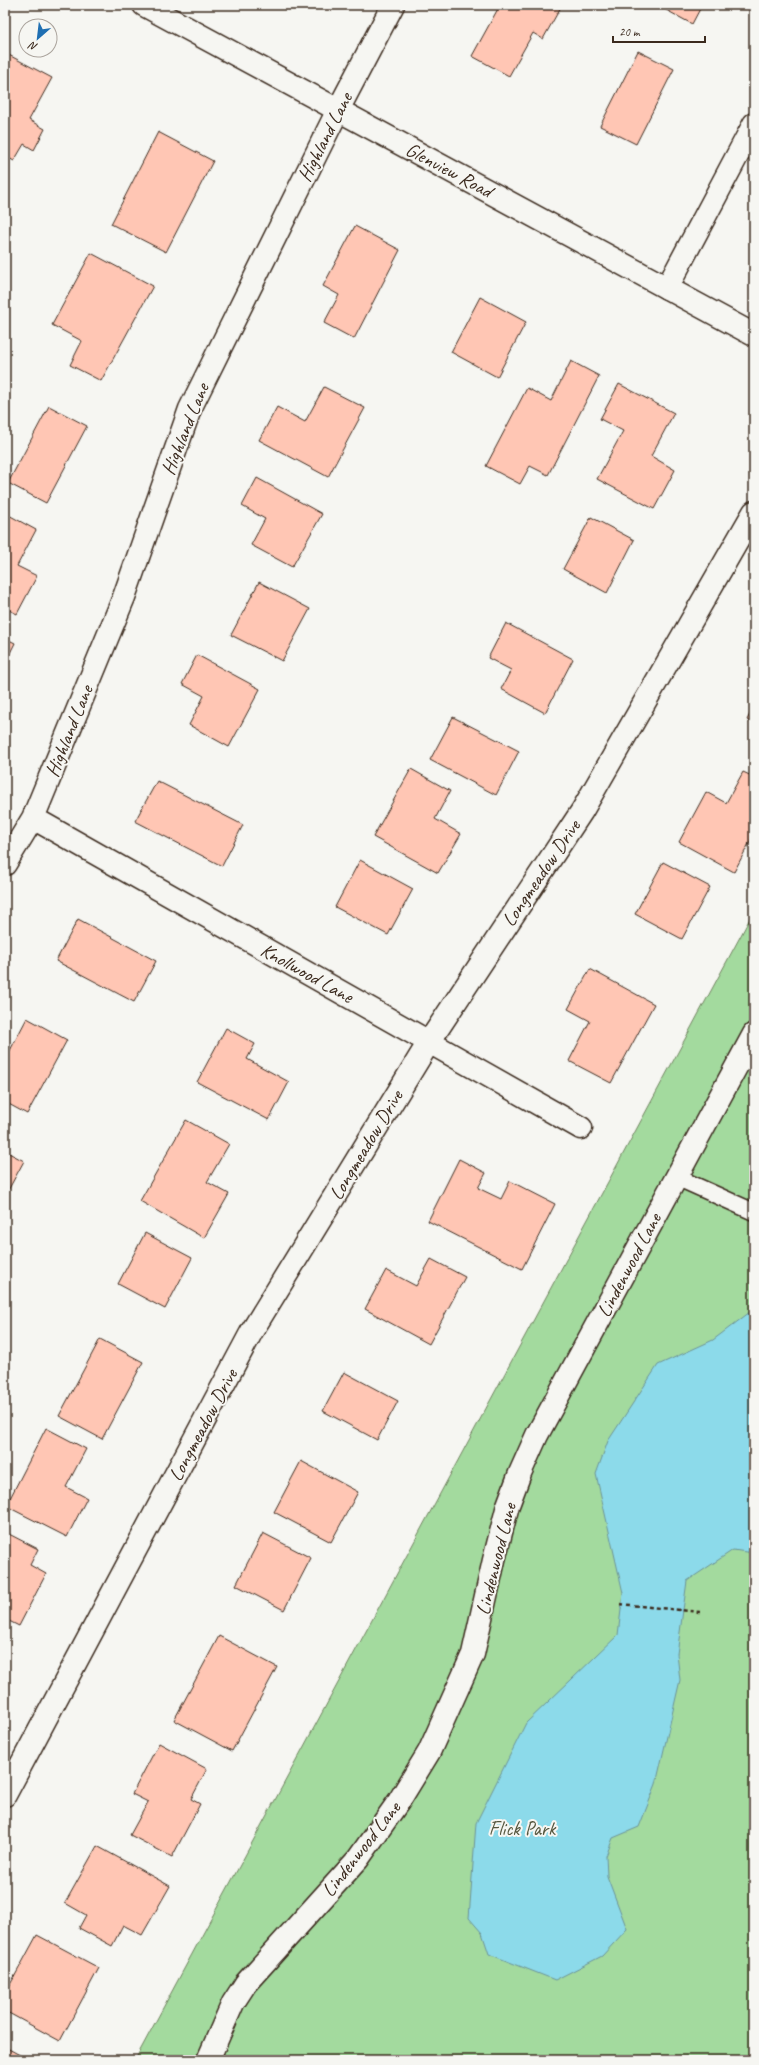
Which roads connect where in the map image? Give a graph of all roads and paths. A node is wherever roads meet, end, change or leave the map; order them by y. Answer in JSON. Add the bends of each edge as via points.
{"nodes":[{"id":1,"x":144,"y":5,"type":"edge"},
{"id":2,"x":393,"y":5,"type":"edge"},
{"id":3,"x":338,"y":110,"type":"junction"},
{"id":4,"x":754,"y":124,"type":"edge"},
{"id":5,"x":667,"y":288,"type":"junction"},
{"id":6,"x":754,"y":335,"type":"edge"},
{"id":7,"x":754,"y":512,"type":"edge"},
{"id":8,"x":33,"y":818,"type":"junction"},
{"id":9,"x":5,"y":864,"type":"edge"},
{"id":10,"x":754,"y":1034,"type":"edge"},
{"id":11,"x":429,"y":1042,"type":"junction"},
{"id":12,"x":581,"y":1128,"type":"dead end"},
{"id":13,"x":676,"y":1177,"type":"junction"},
{"id":14,"x":754,"y":1212,"type":"edge"},
{"id":15,"x":620,"y":1604,"type":"dead end"},
{"id":16,"x":700,"y":1612,"type":"dead end"},
{"id":17,"x":5,"y":1795,"type":"edge"},
{"id":18,"x":208,"y":2060,"type":"edge"}],
"edges":[{"from":1,"to":3,"type":"street","name":"Glenview Road"},
{"from":2,"to":3,"type":"street","name":"Highland Lane"},
{"from":3,"to":5,"type":"street","name":"Glenview Road"},
{"from":3,"to":8,"type":"street","name":"Highland Lane","via":[[190,409],[124,597]]},
{"from":4,"to":5,"type":"street"},
{"from":5,"to":6,"type":"street","name":"Glenview Road"},
{"from":7,"to":11,"type":"street","name":"Longmeadow Drive","via":[[582,811]]},
{"from":8,"to":9,"type":"street","name":"Highland Lane"},
{"from":8,"to":11,"type":"street","name":"Knollwood Lane"},
{"from":10,"to":13,"type":"street","name":"Lindenwood Lane"},
{"from":11,"to":12,"type":"street","name":"Knollwood Lane"},
{"from":11,"to":17,"type":"street","name":"Longmeadow Drive","via":[[252,1331]]},
{"from":13,"to":14,"type":"lane"},
{"from":13,"to":18,"type":"street","name":"Lindenwood Lane","via":[[537,1436],[520,1473],[508,1505],[473,1654],[429,1752],[400,1801],[358,1859],[246,1984],[233,2003]]},
{"from":15,"to":16,"type":"path"}]}
